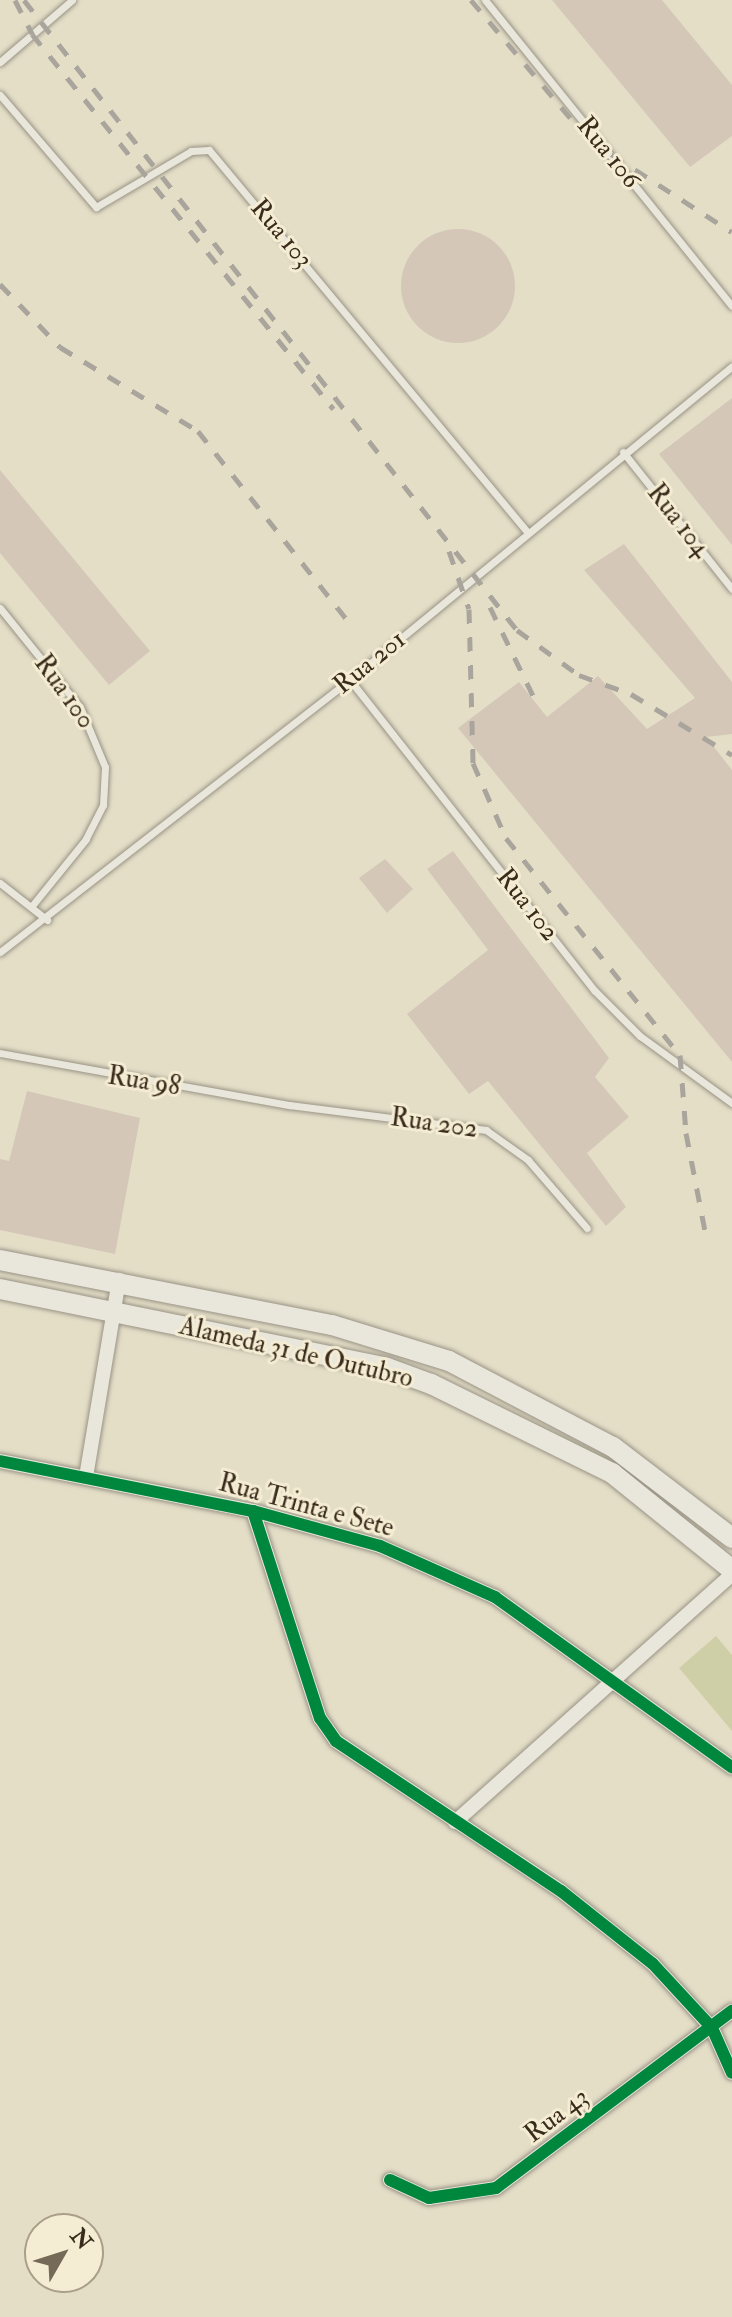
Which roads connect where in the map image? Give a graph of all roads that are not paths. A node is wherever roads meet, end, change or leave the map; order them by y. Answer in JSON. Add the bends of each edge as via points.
{"nodes":[{"id":1,"x":72,"y":0,"type":"edge"},
{"id":2,"x":485,"y":0,"type":"edge"},
{"id":3,"x":0,"y":62,"type":"edge"},
{"id":4,"x":0,"y":95,"type":"edge"},
{"id":5,"x":732,"y":306,"type":"edge"},
{"id":6,"x":732,"y":366,"type":"edge"},
{"id":7,"x":623,"y":452,"type":"junction"},
{"id":8,"x":528,"y":533,"type":"junction"},
{"id":9,"x":732,"y":589,"type":"edge"},
{"id":10,"x":0,"y":608,"type":"edge"},
{"id":11,"x":350,"y":680,"type":"junction"},
{"id":12,"x":0,"y":883,"type":"edge"},
{"id":13,"x":31,"y":907,"type":"junction"},
{"id":14,"x":47,"y":920,"type":"junction"},
{"id":15,"x":0,"y":952,"type":"edge"},
{"id":16,"x":0,"y":1053,"type":"edge"},
{"id":17,"x":732,"y":1103,"type":"edge"},
{"id":18,"x":289,"y":1105,"type":"joint"},
{"id":19,"x":587,"y":1228,"type":"dead end"},
{"id":20,"x":0,"y":1260,"type":"edge"},
{"id":21,"x":119,"y":1280,"type":"junction"},
{"id":22,"x":0,"y":1289,"type":"edge"},
{"id":23,"x":115,"y":1312,"type":"junction"},
{"id":24,"x":613,"y":1447,"type":"junction"},
{"id":25,"x":0,"y":1461,"type":"edge"},
{"id":26,"x":601,"y":1467,"type":"junction"},
{"id":27,"x":86,"y":1477,"type":"junction"},
{"id":28,"x":253,"y":1511,"type":"junction"},
{"id":29,"x":732,"y":1538,"type":"edge"},
{"id":30,"x":732,"y":1572,"type":"edge"},
{"id":31,"x":620,"y":1680,"type":"junction"},
{"id":32,"x":732,"y":1767,"type":"edge"},
{"id":33,"x":455,"y":1822,"type":"junction"},
{"id":34,"x":732,"y":2011,"type":"edge"},
{"id":35,"x":712,"y":2028,"type":"junction"},
{"id":36,"x":732,"y":2073,"type":"edge"},
{"id":37,"x":390,"y":2180,"type":"dead end"}],
"edges":[{"from":1,"to":3,"type":"lane"},
{"from":2,"to":5,"type":"lane","name":"Rua 106"},
{"from":4,"to":8,"type":"lane","name":"Rua 103","via":[[96,207],[191,151],[209,150]]},
{"from":6,"to":7,"type":"lane","name":"Rua 201"},
{"from":7,"to":8,"type":"lane","name":"Rua 201"},
{"from":7,"to":9,"type":"lane","name":"Rua 104"},
{"from":8,"to":11,"type":"lane","name":"Rua 201"},
{"from":10,"to":13,"type":"lane","name":"Rua 100","via":[[80,707],[105,767],[103,805],[86,839]]},
{"from":11,"to":14,"type":"lane","name":"Rua 201"},
{"from":11,"to":17,"type":"lane","name":"Rua 102","via":[[594,990],[640,1036]]},
{"from":12,"to":13,"type":"lane"},
{"from":13,"to":14,"type":"lane"},
{"from":14,"to":15,"type":"lane","name":"Rua 201"},
{"from":16,"to":18,"type":"lane","name":"Rua 98"},
{"from":18,"to":19,"type":"lane","name":"Rua 202","via":[[486,1130],[508,1141]]},
{"from":20,"to":21,"type":"main road"},
{"from":21,"to":23,"type":"street"},
{"from":21,"to":24,"type":"main road","via":[[332,1325],[449,1361]]},
{"from":22,"to":23,"type":"main road","name":"Alameda 31 de Outubro"},
{"from":23,"to":26,"type":"main road","name":"Alameda 31 de Outubro","via":[[387,1368]]},
{"from":23,"to":27,"type":"street"},
{"from":24,"to":26,"type":"main road"},
{"from":24,"to":29,"type":"main road"},
{"from":25,"to":27,"type":"street","name":"Rua Trinta e Sete"},
{"from":26,"to":30,"type":"main road","name":"Alameda 31 de Outubro"},
{"from":27,"to":28,"type":"street","name":"Rua Trinta e Sete"},
{"from":28,"to":31,"type":"street","name":"Rua Trinta e Sete","via":[[380,1546],[495,1597]]},
{"from":28,"to":33,"type":"street","via":[[320,1718],[361,1761]]},
{"from":30,"to":31,"type":"street"},
{"from":31,"to":32,"type":"street","name":"Rua Trinta e Sete"},
{"from":31,"to":33,"type":"street"},
{"from":33,"to":35,"type":"street","via":[[642,1955]]},
{"from":34,"to":35,"type":"street","name":"Rua 43"},
{"from":35,"to":36,"type":"street"},
{"from":35,"to":37,"type":"street","name":"Rua 43","via":[[496,2188],[429,2198]]}]}
